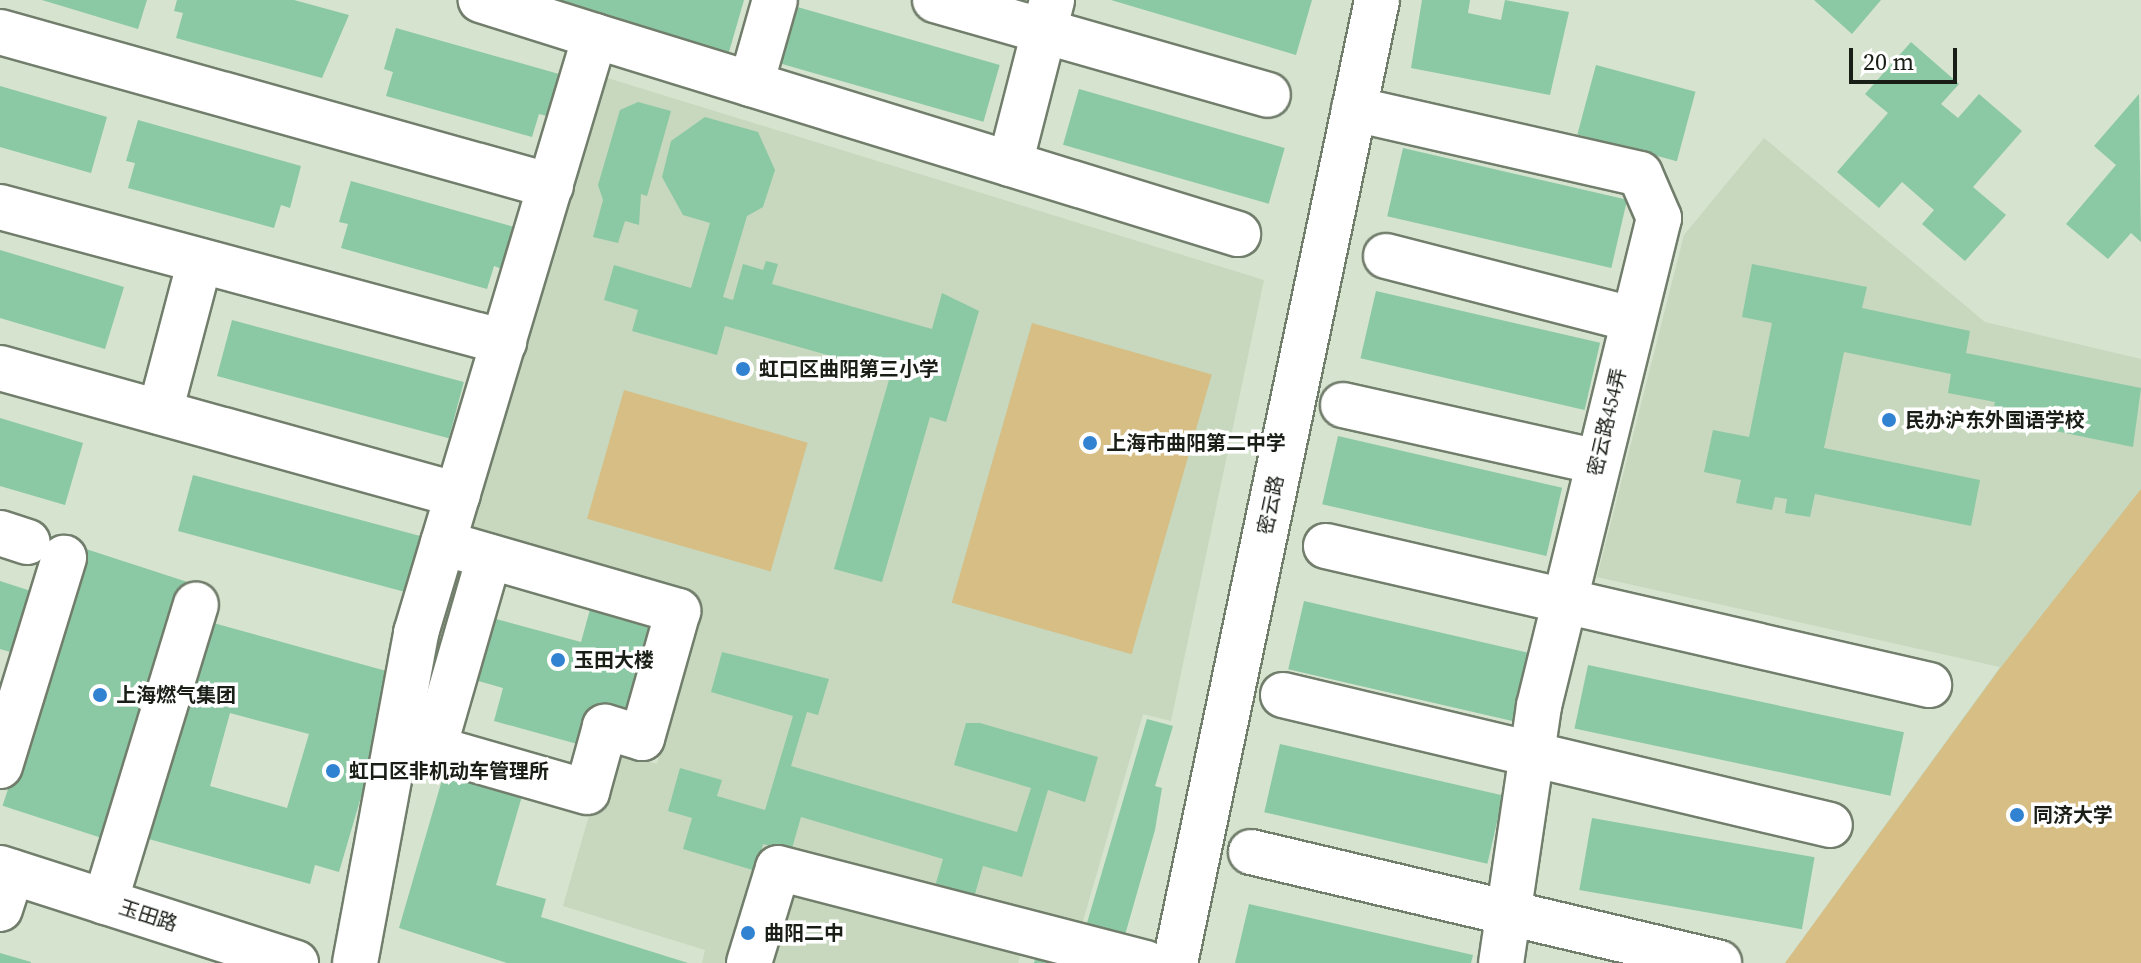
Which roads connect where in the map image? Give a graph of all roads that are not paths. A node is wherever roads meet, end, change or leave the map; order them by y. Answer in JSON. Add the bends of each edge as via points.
{"nodes":[{"id":1,"x":775,"y":0,"type":"edge"},
{"id":2,"x":935,"y":0,"type":"edge"},
{"id":3,"x":1377,"y":0,"type":"edge"},
{"id":4,"x":478,"y":1,"type":"edge"},
{"id":5,"x":1048,"y":16,"type":"edge"},
{"id":6,"x":0,"y":32,"type":"edge"},
{"id":7,"x":595,"y":36,"type":"junction"},
{"id":8,"x":751,"y":84,"type":"junction"},
{"id":9,"x":1268,"y":95,"type":"dead end"},
{"id":10,"x":1354,"y":109,"type":"junction"},
{"id":11,"x":1010,"y":164,"type":"junction"},
{"id":12,"x":551,"y":186,"type":"junction"},
{"id":13,"x":0,"y":207,"type":"edge"},
{"id":14,"x":1238,"y":234,"type":"dead end"},
{"id":15,"x":1386,"y":256,"type":"dead end"},
{"id":16,"x":200,"y":261,"type":"junction"},
{"id":17,"x":1632,"y":319,"type":"junction"},
{"id":18,"x":504,"y":342,"type":"junction"},
{"id":19,"x":0,"y":368,"type":"edge"},
{"id":20,"x":1343,"y":405,"type":"dead end"},
{"id":21,"x":160,"y":412,"type":"junction"},
{"id":22,"x":1597,"y":462,"type":"junction"},
{"id":23,"x":458,"y":495,"type":"junction"},
{"id":24,"x":443,"y":543,"type":"junction"},
{"id":25,"x":31,"y":544,"type":"edge"},
{"id":26,"x":1326,"y":546,"type":"dead end"},
{"id":27,"x":489,"y":557,"type":"junction"},
{"id":28,"x":196,"y":605,"type":"dead end"},
{"id":29,"x":1563,"y":605,"type":"junction"},
{"id":30,"x":1929,"y":685,"type":"dead end"},
{"id":31,"x":1283,"y":695,"type":"dead end"},
{"id":32,"x":1532,"y":757,"type":"junction"},
{"id":33,"x":0,"y":766,"type":"edge"},
{"id":34,"x":1830,"y":825,"type":"dead end"},
{"id":35,"x":1251,"y":852,"type":"dead end"},
{"id":36,"x":4,"y":883,"type":"edge"},
{"id":37,"x":105,"y":902,"type":"junction"},
{"id":38,"x":1508,"y":912,"type":"junction"},
{"id":39,"x":296,"y":963,"type":"edge"},
{"id":40,"x":355,"y":963,"type":"edge"},
{"id":41,"x":749,"y":963,"type":"edge"},
{"id":42,"x":1146,"y":963,"type":"edge"},
{"id":43,"x":1175,"y":963,"type":"edge"},
{"id":44,"x":1501,"y":963,"type":"edge"},
{"id":45,"x":1719,"y":963,"type":"edge"}],
"edges":[{"from":1,"to":8,"type":"street"},
{"from":2,"to":5,"type":"street"},
{"from":3,"to":10,"type":"street","name":"密云路"},
{"from":4,"to":7,"type":"street"},
{"from":5,"to":9,"type":"street"},
{"from":5,"to":11,"type":"street"},
{"from":6,"to":12,"type":"street"},
{"from":7,"to":8,"type":"street"},
{"from":7,"to":12,"type":"street"},
{"from":8,"to":11,"type":"street"},
{"from":10,"to":17,"type":"street","name":"密云路454弄","via":[[1640,174],[1659,218]]},
{"from":10,"to":43,"type":"street","name":"密云路"},
{"from":11,"to":14,"type":"street"},
{"from":12,"to":18,"type":"street"},
{"from":13,"to":16,"type":"street"},
{"from":15,"to":17,"type":"street"},
{"from":16,"to":18,"type":"street"},
{"from":16,"to":21,"type":"street"},
{"from":17,"to":22,"type":"street","name":"密云路454弄"},
{"from":18,"to":23,"type":"street"},
{"from":19,"to":21,"type":"street"},
{"from":20,"to":22,"type":"street"},
{"from":21,"to":23,"type":"street"},
{"from":22,"to":29,"type":"street","name":"密云路454弄"},
{"from":23,"to":24,"type":"street"},
{"from":24,"to":27,"type":"street"},
{"from":24,"to":40,"type":"street","via":[[416,633]]},
{"from":25,"to":33,"type":"street"},
{"from":26,"to":29,"type":"street"},
{"from":27,"to":27,"type":"street","via":[[678,611],[642,738],[605,727],[587,792],[434,748]]},
{"from":28,"to":37,"type":"street"},
{"from":29,"to":30,"type":"street"},
{"from":29,"to":32,"type":"street","name":"密云路454弄"},
{"from":31,"to":32,"type":"street"},
{"from":32,"to":34,"type":"street"},
{"from":32,"to":38,"type":"street","name":"密云路454弄"},
{"from":35,"to":38,"type":"street"},
{"from":36,"to":37,"type":"street","name":"玉田路"},
{"from":37,"to":39,"type":"street","name":"玉田路"},
{"from":38,"to":44,"type":"street","name":"密云路454弄"},
{"from":38,"to":45,"type":"street"},
{"from":41,"to":42,"type":"street","via":[[778,868]]}]}
